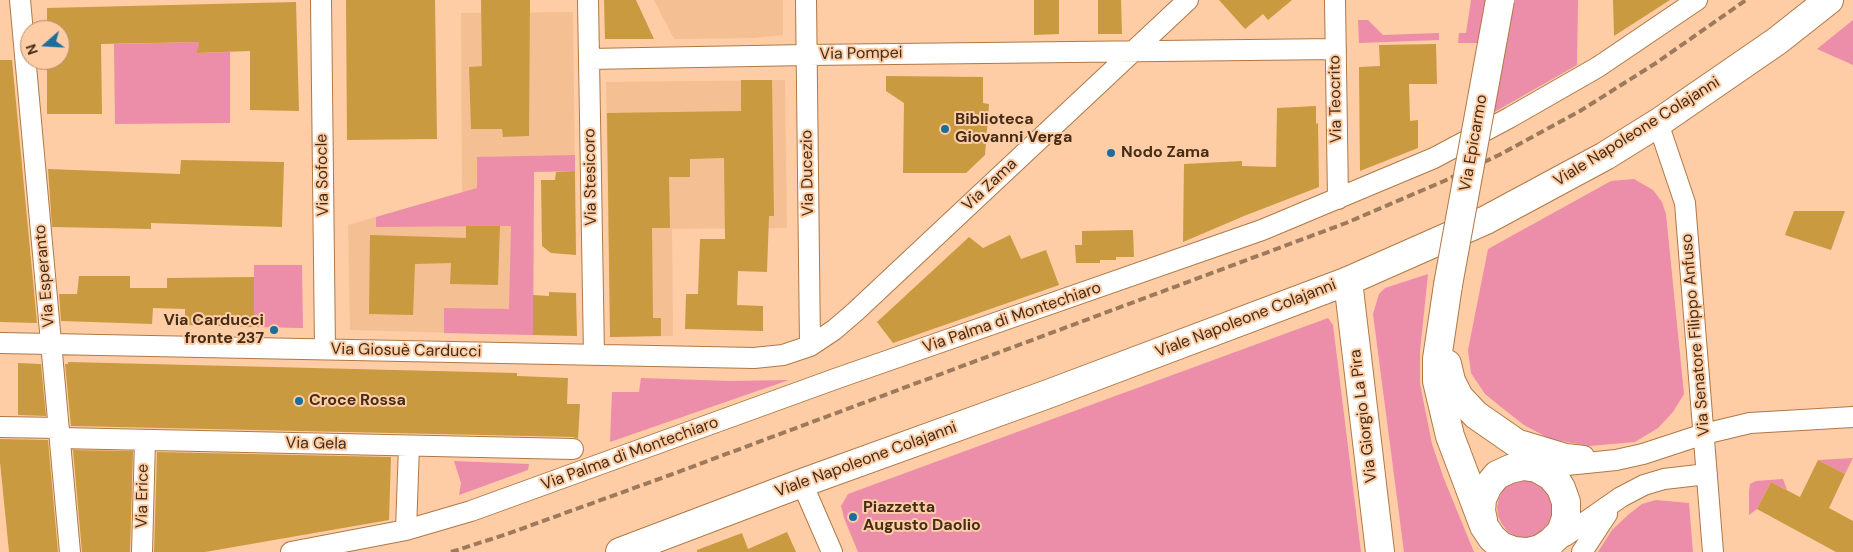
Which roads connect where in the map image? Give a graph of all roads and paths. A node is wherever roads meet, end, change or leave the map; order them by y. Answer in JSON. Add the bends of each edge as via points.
{"nodes":[{"id":1,"x":20,"y":0,"type":"edge"},
{"id":2,"x":321,"y":0,"type":"edge"},
{"id":3,"x":588,"y":0,"type":"edge"},
{"id":4,"x":806,"y":0,"type":"edge"},
{"id":5,"x":1188,"y":0,"type":"edge"},
{"id":6,"x":1335,"y":0,"type":"edge"},
{"id":7,"x":1500,"y":0,"type":"edge"},
{"id":8,"x":1697,"y":0,"type":"edge"},
{"id":9,"x":1829,"y":0,"type":"edge"},
{"id":10,"x":1336,"y":49,"type":"junction"},
{"id":11,"x":1132,"y":52,"type":"junction"},
{"id":12,"x":807,"y":55,"type":"junction"},
{"id":13,"x":589,"y":60,"type":"junction"},
{"id":14,"x":1658,"y":123,"type":"junction"},
{"id":15,"x":1338,"y":199,"type":"junction"},
{"id":16,"x":1348,"y":280,"type":"junction"},
{"id":17,"x":1448,"y":285,"type":"junction"},
{"id":18,"x":0,"y":343,"type":"edge"},
{"id":19,"x":51,"y":344,"type":"junction"},
{"id":20,"x":810,"y":346,"type":"junction"},
{"id":21,"x":325,"y":349,"type":"junction"},
{"id":22,"x":594,"y":355,"type":"junction"},
{"id":23,"x":1853,"y":417,"type":"edge"},
{"id":24,"x":0,"y":426,"type":"edge"},
{"id":25,"x":60,"y":433,"type":"junction"},
{"id":26,"x":1502,"y":433,"type":"junction"},
{"id":27,"x":1704,"y":434,"type":"junction"},
{"id":28,"x":145,"y":440,"type":"junction"},
{"id":29,"x":409,"y":446,"type":"junction"},
{"id":30,"x":573,"y":449,"type":"dead end"},
{"id":31,"x":1616,"y":460,"type":"junction"},
{"id":32,"x":1549,"y":474,"type":"junction"},
{"id":33,"x":1707,"y":474,"type":"junction"},
{"id":34,"x":802,"y":483,"type":"junction"},
{"id":35,"x":1484,"y":526,"type":"junction"},
{"id":36,"x":406,"y":530,"type":"junction"},
{"id":37,"x":1554,"y":543,"type":"edge"},
{"id":38,"x":70,"y":552,"type":"edge"},
{"id":39,"x":142,"y":552,"type":"edge"},
{"id":40,"x":291,"y":552,"type":"edge"},
{"id":41,"x":621,"y":552,"type":"edge"},
{"id":42,"x":832,"y":552,"type":"edge"},
{"id":43,"x":1380,"y":552,"type":"edge"},
{"id":44,"x":1495,"y":552,"type":"edge"},
{"id":45,"x":1713,"y":552,"type":"edge"}],
"edges":[{"from":1,"to":19,"type":"street","name":"Via Esperanto"},
{"from":2,"to":21,"type":"street","name":"Via Sofocle"},
{"from":3,"to":13,"type":"street","name":"Via Stesicoro"},
{"from":4,"to":12,"type":"street","name":"Via Ducezio"},
{"from":5,"to":11,"type":"street","name":"Via Zama"},
{"from":6,"to":10,"type":"street","name":"Via Teocrito"},
{"from":7,"to":17,"type":"street","name":"Via Epicarmo","bridge":true},
{"from":8,"to":15,"type":"street","name":"Via Palma di Montechiaro","via":[[1598,68],[1509,118],[1434,158]]},
{"from":9,"to":14,"type":"street","name":"Viale Napoleone Colajanni","via":[[1777,41]]},
{"from":10,"to":11,"type":"street","name":"Via Pompei"},
{"from":10,"to":15,"type":"street","name":"Via Teocrito"},
{"from":11,"to":12,"type":"street","name":"Via Pompei"},
{"from":11,"to":20,"type":"street","name":"Via Zama","via":[[855,312]]},
{"from":12,"to":13,"type":"street","name":"Via Pompei"},
{"from":12,"to":20,"type":"street","name":"Via Ducezio"},
{"from":13,"to":22,"type":"street","name":"Via Stesicoro"},
{"from":14,"to":16,"type":"street","name":"Viale Napoleone Colajanni","via":[[1605,156],[1486,220]]},
{"from":14,"to":27,"type":"street","name":"Via Senatore Filippo Anfuso","via":[[1685,203]]},
{"from":15,"to":36,"type":"street","name":"Via Palma di Montechiaro","via":[[1262,230],[835,379],[471,511]]},
{"from":16,"to":34,"type":"street","name":"Viale Napoleone Colajanni"},
{"from":16,"to":43,"type":"street","name":"Via Giorgio La Pira"},
{"from":17,"to":26,"type":"street","via":[[1446,360],[1451,381],[1459,397],[1476,415]]},
{"from":17,"to":35,"type":"street","via":[[1437,359],[1437,381],[1450,436]]},
{"from":18,"to":19,"type":"street","name":"Via Giosuè Carducci"},
{"from":19,"to":21,"type":"street","name":"Via Giosuè Carducci"},
{"from":19,"to":25,"type":"street","name":"Via Esperanto"},
{"from":20,"to":22,"type":"street","name":"Via Giosuè Carducci","via":[[754,358]]},
{"from":21,"to":22,"type":"street","name":"Via Giosuè Carducci"},
{"from":23,"to":27,"type":"street","via":[[1750,424]]},
{"from":24,"to":25,"type":"street","name":"Via Gela"},
{"from":25,"to":28,"type":"street","name":"Via Gela"},
{"from":25,"to":38,"type":"street","name":"Via Esperanto"},
{"from":26,"to":31,"type":"street","via":[[1566,454]]},
{"from":26,"to":32,"type":"street"},
{"from":27,"to":31,"type":"street"},
{"from":27,"to":33,"type":"street","name":"Via Senatore Filippo Anfuso"},
{"from":28,"to":29,"type":"street","name":"Via Gela"},
{"from":28,"to":39,"type":"street","name":"Via Erice"},
{"from":29,"to":30,"type":"street","name":"Via Gela"},
{"from":29,"to":36,"type":"street"},
{"from":31,"to":32,"type":"street"},
{"from":32,"to":35,"type":"street","via":[[1523,466],[1510,468],[1497,476],[1482,499]]},
{"from":32,"to":37,"type":"street","via":[[1566,502]]},
{"from":33,"to":37,"type":"street","via":[[1644,485]]},
{"from":33,"to":45,"type":"street","name":"Via Senatore Filippo Anfuso"},
{"from":34,"to":41,"type":"street","name":"Viale Napoleone Colajanni"},
{"from":34,"to":42,"type":"street"},
{"from":35,"to":37,"type":"street","via":[[1492,538],[1514,551]]},
{"from":35,"to":44,"type":"street"},
{"from":36,"to":40,"type":"street","name":"Via Palma di Montechiaro"}]}
